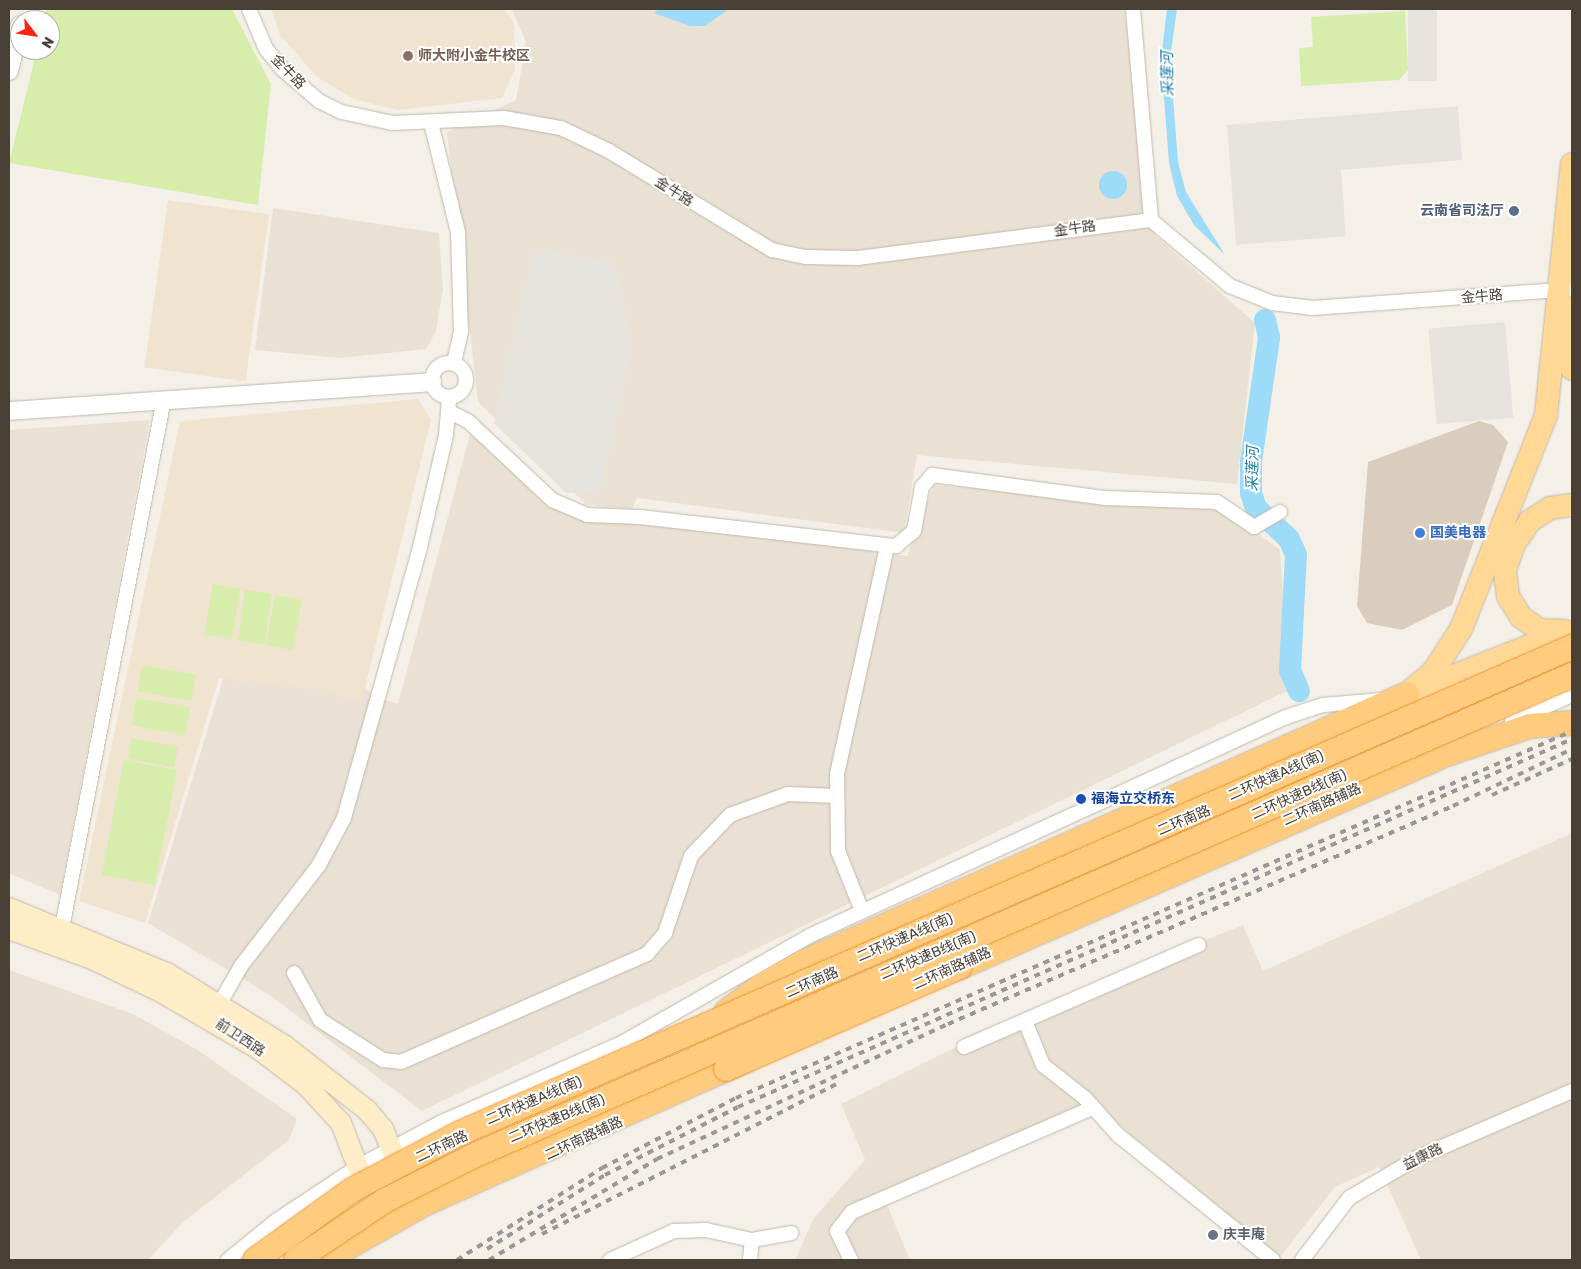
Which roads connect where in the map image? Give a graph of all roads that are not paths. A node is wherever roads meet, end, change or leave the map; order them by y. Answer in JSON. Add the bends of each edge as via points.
{"nodes":[{"id":1,"x":250,"y":9,"type":"edge"},
{"id":2,"x":1132,"y":11,"type":"edge"},
{"id":3,"x":431,"y":123,"type":"junction"},
{"id":4,"x":1572,"y":164,"type":"edge"},
{"id":5,"x":1572,"y":196,"type":"edge"},
{"id":6,"x":1151,"y":220,"type":"junction"},
{"id":7,"x":1565,"y":297,"type":"edge"},
{"id":8,"x":454,"y":364,"type":"junction"},
{"id":9,"x":1572,"y":369,"type":"edge"},
{"id":10,"x":432,"y":382,"type":"junction"},
{"id":11,"x":164,"y":399,"type":"junction"},
{"id":12,"x":449,"y":404,"type":"junction"},
{"id":13,"x":9,"y":411,"type":"edge"},
{"id":14,"x":1572,"y":505,"type":"edge"},
{"id":15,"x":1280,"y":512,"type":"dead end"},
{"id":16,"x":888,"y":546,"type":"junction"},
{"id":17,"x":1570,"y":639,"type":"edge"},
{"id":18,"x":1572,"y":673,"type":"edge"},
{"id":19,"x":1407,"y":694,"type":"junction"},
{"id":20,"x":1572,"y":695,"type":"edge"},
{"id":21,"x":1572,"y":723,"type":"edge"},
{"id":22,"x":1310,"y":766,"type":"junction"},
{"id":23,"x":836,"y":796,"type":"junction"},
{"id":24,"x":9,"y":908,"type":"edge"},
{"id":25,"x":862,"y":911,"type":"junction"},
{"id":26,"x":62,"y":928,"type":"junction"},
{"id":27,"x":9,"y":929,"type":"edge"},
{"id":28,"x":1199,"y":946,"type":"dead end"},
{"id":29,"x":960,"y":967,"type":"junction"},
{"id":30,"x":897,"y":970,"type":"junction"},
{"id":31,"x":294,"y":973,"type":"dead end"},
{"id":32,"x":220,"y":1002,"type":"junction"},
{"id":33,"x":834,"y":1005,"type":"junction"},
{"id":34,"x":1025,"y":1021,"type":"junction"},
{"id":35,"x":691,"y":1032,"type":"junction"},
{"id":36,"x":734,"y":1041,"type":"junction"},
{"id":37,"x":964,"y":1048,"type":"dead end"},
{"id":38,"x":726,"y":1069,"type":"junction"},
{"id":39,"x":1572,"y":1091,"type":"edge"},
{"id":40,"x":1092,"y":1108,"type":"junction"},
{"id":41,"x":400,"y":1167,"type":"junction"},
{"id":42,"x":372,"y":1208,"type":"junction"},
{"id":43,"x":791,"y":1233,"type":"dead end"},
{"id":44,"x":752,"y":1240,"type":"junction"},
{"id":45,"x":228,"y":1260,"type":"edge"},
{"id":46,"x":255,"y":1260,"type":"edge"},
{"id":47,"x":261,"y":1260,"type":"edge"},
{"id":48,"x":290,"y":1260,"type":"edge"},
{"id":49,"x":296,"y":1260,"type":"edge"},
{"id":50,"x":317,"y":1260,"type":"edge"},
{"id":51,"x":325,"y":1260,"type":"edge"},
{"id":52,"x":339,"y":1260,"type":"edge"},
{"id":53,"x":610,"y":1260,"type":"edge"},
{"id":54,"x":750,"y":1260,"type":"edge"},
{"id":55,"x":851,"y":1260,"type":"edge"},
{"id":56,"x":1272,"y":1260,"type":"edge"},
{"id":57,"x":1302,"y":1260,"type":"edge"}],
"edges":[{"from":1,"to":3,"type":"street","name":"金牛路","via":[[266,49],[282,69],[319,101],[364,118]]},
{"from":2,"to":6,"type":"street"},
{"from":3,"to":6,"type":"street","name":"金牛路","via":[[504,118],[561,128],[609,151],[753,242],[806,257],[919,253]]},
{"from":3,"to":8,"type":"street","via":[[458,232],[461,332]]},
{"from":4,"to":7,"type":"main road"},
{"from":5,"to":7,"type":"main road"},
{"from":6,"to":7,"type":"street","name":"金牛路","via":[[1230,286],[1293,307]]},
{"from":7,"to":9,"type":"main road"},
{"from":7,"to":19,"type":"main road","via":[[1551,391],[1541,431],[1460,629],[1437,667]]},
{"from":8,"to":10,"type":"street","via":[[436,368]]},
{"from":8,"to":12,"type":"street","via":[[465,373],[466,382]]},
{"from":10,"to":11,"type":"street"},
{"from":10,"to":12,"type":"street"},
{"from":11,"to":13,"type":"street"},
{"from":11,"to":26,"type":"street"},
{"from":12,"to":16,"type":"street","via":[[552,500],[570,511]]},
{"from":12,"to":32,"type":"street","via":[[420,547],[344,818],[319,865],[241,966]]},
{"from":14,"to":17,"type":"main road","via":[[1550,508],[1530,521],[1514,544],[1506,570],[1508,596],[1520,617],[1540,630]]},
{"from":15,"to":16,"type":"street","via":[[1254,527],[1217,502],[1105,498],[932,475],[922,487],[914,531],[906,541]]},
{"from":16,"to":23,"type":"street"},
{"from":17,"to":19,"type":"main road"},
{"from":17,"to":22,"type":"main road","name":"二环南路"},
{"from":17,"to":35,"type":"highway","name":"二环快速A线(南)","bridge":true},
{"from":18,"to":30,"type":"highway","name":"二环快速B线(南)","bridge":true},
{"from":18,"to":41,"type":"main road","name":"二环南路"},
{"from":19,"to":22,"type":"main road"},
{"from":19,"to":25,"type":"street","via":[[1324,705],[1286,717]]},
{"from":19,"to":35,"type":"highway","bridge":true,"via":[[787,970]]},
{"from":20,"to":42,"type":"street","name":"二环南路辅路","via":[[834,1022]]},
{"from":21,"to":29,"type":"highway","via":[[1530,726],[1447,754]]},
{"from":22,"to":41,"type":"main road","name":"二环南路"},
{"from":23,"to":25,"type":"street","via":[[838,850]]},
{"from":23,"to":31,"type":"street","via":[[788,794],[730,815],[691,856],[666,932],[647,954],[401,1062],[383,1060],[320,1020]]},
{"from":24,"to":26,"type":"main road","name":"前卫西路"},
{"from":25,"to":41,"type":"street","via":[[777,953]]},
{"from":26,"to":32,"type":"main road","name":"前卫西路","via":[[167,972]]},
{"from":27,"to":42,"type":"main road","name":"前卫西路","via":[[90,958],[163,993],[260,1050],[330,1109],[341,1123]]},
{"from":28,"to":34,"type":"street"},
{"from":29,"to":33,"type":"highway","bridge":true},
{"from":29,"to":38,"type":"highway","bridge":true},
{"from":30,"to":33,"type":"highway","bridge":true},
{"from":30,"to":36,"type":"highway","name":"二环快速B线(南)","bridge":true},
{"from":32,"to":41,"type":"main road","name":"前卫西路","via":[[367,1110]]},
{"from":33,"to":36,"type":"highway","bridge":true},
{"from":33,"to":38,"type":"highway","bridge":true,"via":[[788,1038]]},
{"from":34,"to":37,"type":"street"},
{"from":34,"to":40,"type":"street","via":[[1043,1065]]},
{"from":35,"to":46,"type":"highway","name":"二环快速A线(南)","bridge":true,"via":[[392,1167],[316,1213]]},
{"from":36,"to":49,"type":"highway","name":"二环快速B线(南)","bridge":true,"via":[[426,1179],[365,1212]]},
{"from":38,"to":42,"type":"highway","via":[[404,1214]]},
{"from":39,"to":57,"type":"street","name":"益康路","via":[[1419,1157],[1349,1198]]},
{"from":40,"to":55,"type":"street","via":[[852,1212],[838,1231]]},
{"from":40,"to":56,"type":"street","via":[[1118,1135]]},
{"from":41,"to":42,"type":"main road","name":"二环南路"},
{"from":41,"to":42,"type":"main road","via":[[399,1205]]},
{"from":42,"to":45,"type":"street","name":"二环南路辅路","via":[[277,1220]]},
{"from":42,"to":47,"type":"main road","name":"二环南路"},
{"from":42,"to":48,"type":"main road","name":"二环南路"},
{"from":42,"to":50,"type":"main road"},
{"from":42,"to":51,"type":"highway"},
{"from":42,"to":52,"type":"street","name":"二环南路辅路"},
{"from":43,"to":44,"type":"street"},
{"from":44,"to":53,"type":"street","via":[[706,1230],[674,1231]]},
{"from":44,"to":54,"type":"street"}]}
